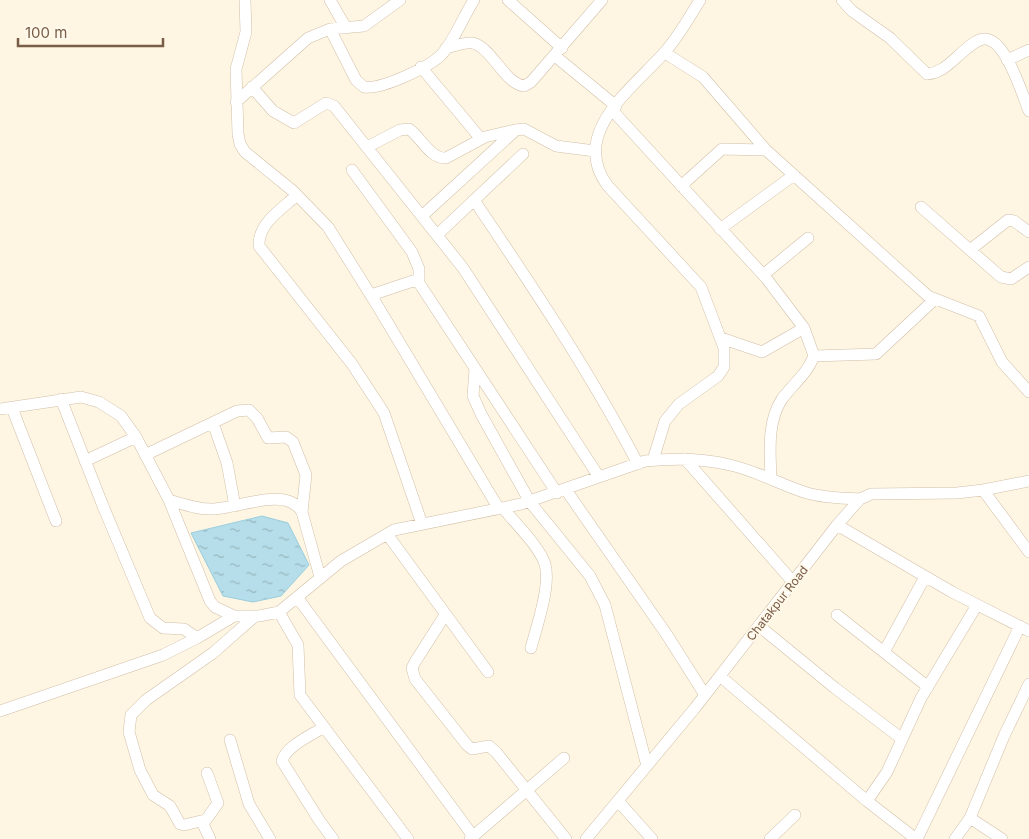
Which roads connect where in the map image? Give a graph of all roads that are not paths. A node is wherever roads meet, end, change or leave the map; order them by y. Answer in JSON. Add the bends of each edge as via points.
{"nodes":[{"id":1,"x":245,"y":0,"type":"edge"},
{"id":2,"x":330,"y":0,"type":"edge"},
{"id":3,"x":400,"y":0,"type":"edge"},
{"id":4,"x":474,"y":0,"type":"edge"},
{"id":5,"x":508,"y":0,"type":"edge"},
{"id":6,"x":602,"y":0,"type":"edge"},
{"id":7,"x":700,"y":0,"type":"edge"},
{"id":8,"x":842,"y":0,"type":"edge"},
{"id":9,"x":346,"y":28,"type":"junction"},
{"id":10,"x":330,"y":29,"type":"junction"},
{"id":11,"x":446,"y":48,"type":"junction"},
{"id":12,"x":1029,"y":50,"type":"edge"},
{"id":13,"x":558,"y":52,"type":"junction"},
{"id":14,"x":665,"y":53,"type":"junction"},
{"id":15,"x":1008,"y":60,"type":"junction"},
{"id":16,"x":421,"y":67,"type":"junction"},
{"id":17,"x":252,"y":87,"type":"junction"},
{"id":18,"x":236,"y":102,"type":"junction"},
{"id":19,"x":614,"y":108,"type":"junction"},
{"id":20,"x":1029,"y":111,"type":"edge"},
{"id":21,"x":516,"y":130,"type":"junction"},
{"id":22,"x":481,"y":139,"type":"junction"},
{"id":23,"x":367,"y":147,"type":"junction"},
{"id":24,"x":766,"y":150,"type":"junction"},
{"id":25,"x":595,"y":151,"type":"junction"},
{"id":26,"x":523,"y":154,"type":"dead end"},
{"id":27,"x":352,"y":170,"type":"dead end"},
{"id":28,"x":794,"y":175,"type":"junction"},
{"id":29,"x":681,"y":186,"type":"junction"},
{"id":30,"x":298,"y":195,"type":"junction"},
{"id":31,"x":474,"y":200,"type":"junction"},
{"id":32,"x":921,"y":207,"type":"dead end"},
{"id":33,"x":422,"y":216,"type":"junction"},
{"id":34,"x":720,"y":229,"type":"junction"},
{"id":35,"x":1029,"y":232,"type":"edge"},
{"id":36,"x":436,"y":235,"type":"junction"},
{"id":37,"x":808,"y":238,"type":"dead end"},
{"id":38,"x":970,"y":250,"type":"junction"},
{"id":39,"x":1029,"y":267,"type":"edge"},
{"id":40,"x":762,"y":275,"type":"junction"},
{"id":41,"x":419,"y":283,"type":"junction"},
{"id":42,"x":371,"y":295,"type":"junction"},
{"id":43,"x":935,"y":299,"type":"junction"},
{"id":44,"x":804,"y":328,"type":"junction"},
{"id":45,"x":721,"y":338,"type":"junction"},
{"id":46,"x":814,"y":356,"type":"junction"},
{"id":47,"x":475,"y":369,"type":"junction"},
{"id":48,"x":1029,"y":392,"type":"edge"},
{"id":49,"x":61,"y":399,"type":"junction"},
{"id":50,"x":12,"y":408,"type":"junction"},
{"id":51,"x":0,"y":409,"type":"edge"},
{"id":52,"x":213,"y":422,"type":"junction"},
{"id":53,"x":136,"y":437,"type":"junction"},
{"id":54,"x":145,"y":455,"type":"junction"},
{"id":55,"x":685,"y":459,"type":"junction"},
{"id":56,"x":653,"y":460,"type":"junction"},
{"id":57,"x":85,"y":461,"type":"junction"},
{"id":58,"x":638,"y":464,"type":"junction"},
{"id":59,"x":599,"y":478,"type":"junction"},
{"id":60,"x":772,"y":479,"type":"junction"},
{"id":61,"x":1029,"y":481,"type":"edge"},
{"id":62,"x":983,"y":490,"type":"junction"},
{"id":63,"x":561,"y":491,"type":"junction"},
{"id":64,"x":860,"y":499,"type":"junction"},
{"id":65,"x":168,"y":500,"type":"junction"},
{"id":66,"x":530,"y":502,"type":"junction"},
{"id":67,"x":235,"y":506,"type":"junction"},
{"id":68,"x":501,"y":508,"type":"junction"},
{"id":69,"x":302,"y":512,"type":"junction"},
{"id":70,"x":56,"y":521,"type":"dead end"},
{"id":71,"x":422,"y":524,"type":"junction"},
{"id":72,"x":838,"y":525,"type":"junction"},
{"id":73,"x":387,"y":534,"type":"junction"},
{"id":74,"x":1029,"y":552,"type":"edge"},
{"id":75,"x":320,"y":577,"type":"junction"},
{"id":76,"x":925,"y":577,"type":"junction"},
{"id":77,"x":793,"y":582,"type":"junction"},
{"id":78,"x":297,"y":597,"type":"junction"},
{"id":79,"x":977,"y":605,"type":"junction"},
{"id":80,"x":279,"y":612,"type":"junction"},
{"id":81,"x":445,"y":615,"type":"junction"},
{"id":82,"x":837,"y":615,"type":"dead end"},
{"id":83,"x":234,"y":616,"type":"junction"},
{"id":84,"x":254,"y":617,"type":"junction"},
{"id":85,"x":759,"y":626,"type":"junction"},
{"id":86,"x":1024,"y":629,"type":"edge"},
{"id":87,"x":197,"y":638,"type":"junction"},
{"id":88,"x":531,"y":648,"type":"dead end"},
{"id":89,"x":884,"y":652,"type":"junction"},
{"id":90,"x":488,"y":672,"type":"dead end"},
{"id":91,"x":720,"y":676,"type":"junction"},
{"id":92,"x":1029,"y":684,"type":"edge"},
{"id":93,"x":928,"y":687,"type":"junction"},
{"id":94,"x":705,"y":695,"type":"junction"},
{"id":95,"x":0,"y":711,"type":"edge"},
{"id":96,"x":324,"y":727,"type":"junction"},
{"id":97,"x":902,"y":739,"type":"junction"},
{"id":98,"x":230,"y":740,"type":"dead end"},
{"id":99,"x":564,"y":758,"type":"dead end"},
{"id":100,"x":647,"y":766,"type":"junction"},
{"id":101,"x":207,"y":773,"type":"dead end"},
{"id":102,"x":527,"y":790,"type":"junction"},
{"id":103,"x":618,"y":800,"type":"junction"},
{"id":104,"x":867,"y":801,"type":"junction"},
{"id":105,"x":795,"y":815,"type":"dead end"},
{"id":106,"x":970,"y":818,"type":"junction"},
{"id":107,"x":205,"y":820,"type":"junction"},
{"id":108,"x":471,"y":838,"type":"edge"},
{"id":109,"x":210,"y":839,"type":"edge"},
{"id":110,"x":270,"y":839,"type":"edge"},
{"id":111,"x":333,"y":839,"type":"edge"},
{"id":112,"x":408,"y":839,"type":"edge"},
{"id":113,"x":566,"y":839,"type":"edge"},
{"id":114,"x":586,"y":839,"type":"edge"},
{"id":115,"x":652,"y":839,"type":"edge"},
{"id":116,"x":770,"y":839,"type":"edge"},
{"id":117,"x":916,"y":839,"type":"edge"},
{"id":118,"x":955,"y":839,"type":"edge"},
{"id":119,"x":1002,"y":839,"type":"edge"}],
"edges":[{"from":1,"to":18,"type":"street","via":[[246,32],[237,58]]},
{"from":2,"to":9,"type":"street"},
{"from":3,"to":9,"type":"street","via":[[364,26]]},
{"from":4,"to":11,"type":"street"},
{"from":5,"to":13,"type":"street"},
{"from":6,"to":13,"type":"street"},
{"from":7,"to":14,"type":"street"},
{"from":8,"to":15,"type":"street","via":[[890,38],[927,74],[940,71],[983,39],[997,44]]},
{"from":9,"to":10,"type":"street"},
{"from":10,"to":16,"type":"street","via":[[353,74],[364,87],[377,87]]},
{"from":10,"to":17,"type":"street","via":[[308,38]]},
{"from":11,"to":13,"type":"street","via":[[477,45],[514,82],[524,86]]},
{"from":11,"to":16,"type":"street","via":[[438,58]]},
{"from":12,"to":15,"type":"street"},
{"from":13,"to":19,"type":"street"},
{"from":14,"to":19,"type":"street"},
{"from":14,"to":24,"type":"street","via":[[702,77]]},
{"from":15,"to":20,"type":"street"},
{"from":16,"to":22,"type":"street"},
{"from":17,"to":18,"type":"street"},
{"from":17,"to":23,"type":"street","via":[[273,111],[294,123],[330,103]]},
{"from":18,"to":30,"type":"street","via":[[240,144],[245,152]]},
{"from":19,"to":25,"type":"street","via":[[602,124]]},
{"from":19,"to":29,"type":"street"},
{"from":21,"to":22,"type":"street"},
{"from":21,"to":25,"type":"street","via":[[524,129],[556,146]]},
{"from":21,"to":33,"type":"street"},
{"from":22,"to":23,"type":"street","via":[[446,158],[434,154],[409,129],[400,130]]},
{"from":23,"to":33,"type":"street"},
{"from":24,"to":28,"type":"street"},
{"from":24,"to":29,"type":"street","via":[[722,149]]},
{"from":25,"to":45,"type":"street","via":[[598,172],[607,185],[700,287]]},
{"from":26,"to":31,"type":"street"},
{"from":27,"to":41,"type":"street","via":[[412,252],[419,269]]},
{"from":28,"to":34,"type":"street"},
{"from":28,"to":43,"type":"street"},
{"from":29,"to":34,"type":"street"},
{"from":30,"to":42,"type":"street","via":[[328,227]]},
{"from":30,"to":71,"type":"street","via":[[262,229],[258,236],[259,246],[376,398]]},
{"from":31,"to":36,"type":"street"},
{"from":31,"to":58,"type":"street","via":[[566,337]]},
{"from":32,"to":38,"type":"street"},
{"from":33,"to":36,"type":"street"},
{"from":34,"to":40,"type":"street"},
{"from":35,"to":38,"type":"street","via":[[1008,220]]},
{"from":36,"to":59,"type":"street","via":[[463,268]]},
{"from":37,"to":40,"type":"street"},
{"from":38,"to":39,"type":"street","via":[[1006,279]]},
{"from":40,"to":44,"type":"street"},
{"from":41,"to":42,"type":"street","via":[[413,281]]},
{"from":41,"to":47,"type":"street"},
{"from":42,"to":68,"type":"street"},
{"from":43,"to":46,"type":"street","via":[[876,354]]},
{"from":43,"to":48,"type":"street","via":[[979,316],[1002,362]]},
{"from":44,"to":45,"type":"street","via":[[762,352]]},
{"from":44,"to":46,"type":"street"},
{"from":45,"to":56,"type":"street","via":[[726,360],[724,367],[709,384],[672,411],[660,432]]},
{"from":46,"to":60,"type":"street","via":[[807,372],[783,398],[773,419]]},
{"from":47,"to":63,"type":"street"},
{"from":47,"to":66,"type":"street","via":[[473,396]]},
{"from":49,"to":50,"type":"street"},
{"from":49,"to":53,"type":"street","via":[[81,397],[105,405],[121,416]]},
{"from":49,"to":57,"type":"street"},
{"from":50,"to":51,"type":"street"},
{"from":50,"to":70,"type":"street"},
{"from":52,"to":54,"type":"street"},
{"from":52,"to":67,"type":"street","via":[[228,463]]},
{"from":52,"to":69,"type":"street","via":[[237,411],[249,410],[268,438],[290,438],[306,475]]},
{"from":53,"to":54,"type":"street"},
{"from":53,"to":57,"type":"street"},
{"from":54,"to":65,"type":"street"},
{"from":55,"to":56,"type":"street"},
{"from":55,"to":60,"type":"street","via":[[729,465]]},
{"from":55,"to":77,"type":"street"},
{"from":56,"to":58,"type":"street"},
{"from":57,"to":87,"type":"street","via":[[150,618],[163,628],[184,629]]},
{"from":58,"to":59,"type":"street"},
{"from":59,"to":63,"type":"street"},
{"from":60,"to":64,"type":"street","via":[[806,493]]},
{"from":61,"to":62,"type":"street"},
{"from":62,"to":64,"type":"street","via":[[871,494]]},
{"from":62,"to":74,"type":"street"},
{"from":63,"to":66,"type":"street"},
{"from":63,"to":94,"type":"street","via":[[667,635]]},
{"from":64,"to":72,"type":"street","name":"Chatakpur Road"},
{"from":65,"to":67,"type":"street","via":[[206,509]]},
{"from":65,"to":83,"type":"street","via":[[210,601]]},
{"from":66,"to":68,"type":"street"},
{"from":66,"to":100,"type":"street","via":[[590,576],[609,614]]},
{"from":67,"to":69,"type":"street","via":[[282,499],[296,504]]},
{"from":68,"to":71,"type":"street"},
{"from":68,"to":88,"type":"street","via":[[544,563],[542,604]]},
{"from":69,"to":75,"type":"street"},
{"from":71,"to":73,"type":"street","via":[[402,527]]},
{"from":72,"to":76,"type":"street"},
{"from":72,"to":77,"type":"street","name":"Chatakpur Road"},
{"from":73,"to":75,"type":"street"},
{"from":73,"to":81,"type":"street"},
{"from":75,"to":78,"type":"street"},
{"from":76,"to":79,"type":"street"},
{"from":76,"to":89,"type":"street"},
{"from":77,"to":85,"type":"street","name":"Chatakpur Road"},
{"from":78,"to":80,"type":"street"},
{"from":78,"to":108,"type":"street"},
{"from":79,"to":86,"type":"street"},
{"from":79,"to":93,"type":"street"},
{"from":80,"to":84,"type":"street"},
{"from":80,"to":96,"type":"street","via":[[298,645],[300,695]]},
{"from":81,"to":90,"type":"street"},
{"from":81,"to":102,"type":"street","via":[[412,668],[415,678],[466,745],[472,749],[489,746]]},
{"from":82,"to":89,"type":"street"},
{"from":83,"to":84,"type":"street"},
{"from":83,"to":87,"type":"street"},
{"from":84,"to":107,"type":"street","via":[[213,652],[146,700],[131,716],[129,732],[132,743],[140,770],[154,794],[170,806],[180,824]]},
{"from":85,"to":91,"type":"street","name":"Chatakpur Road"},
{"from":85,"to":97,"type":"street"},
{"from":86,"to":117,"type":"street"},
{"from":87,"to":95,"type":"street","via":[[163,655]]},
{"from":89,"to":93,"type":"street"},
{"from":91,"to":94,"type":"street","name":"Chatakpur Road"},
{"from":91,"to":104,"type":"street"},
{"from":92,"to":106,"type":"street"},
{"from":93,"to":97,"type":"street"},
{"from":94,"to":100,"type":"street","name":"Chatakpur Road"},
{"from":96,"to":111,"type":"street","via":[[289,750],[282,761]]},
{"from":96,"to":112,"type":"street"},
{"from":97,"to":104,"type":"street","via":[[887,772]]},
{"from":98,"to":110,"type":"street","via":[[249,804]]},
{"from":99,"to":102,"type":"street"},
{"from":100,"to":103,"type":"street","name":"Chatakpur Road"},
{"from":101,"to":107,"type":"street","via":[[218,803]]},
{"from":102,"to":108,"type":"street"},
{"from":102,"to":113,"type":"street"},
{"from":103,"to":114,"type":"street","name":"Chatakpur Road"},
{"from":103,"to":115,"type":"street"},
{"from":104,"to":117,"type":"street"},
{"from":105,"to":116,"type":"street"},
{"from":106,"to":118,"type":"street"},
{"from":106,"to":119,"type":"street"},
{"from":107,"to":109,"type":"street","via":[[203,824]]}]}
